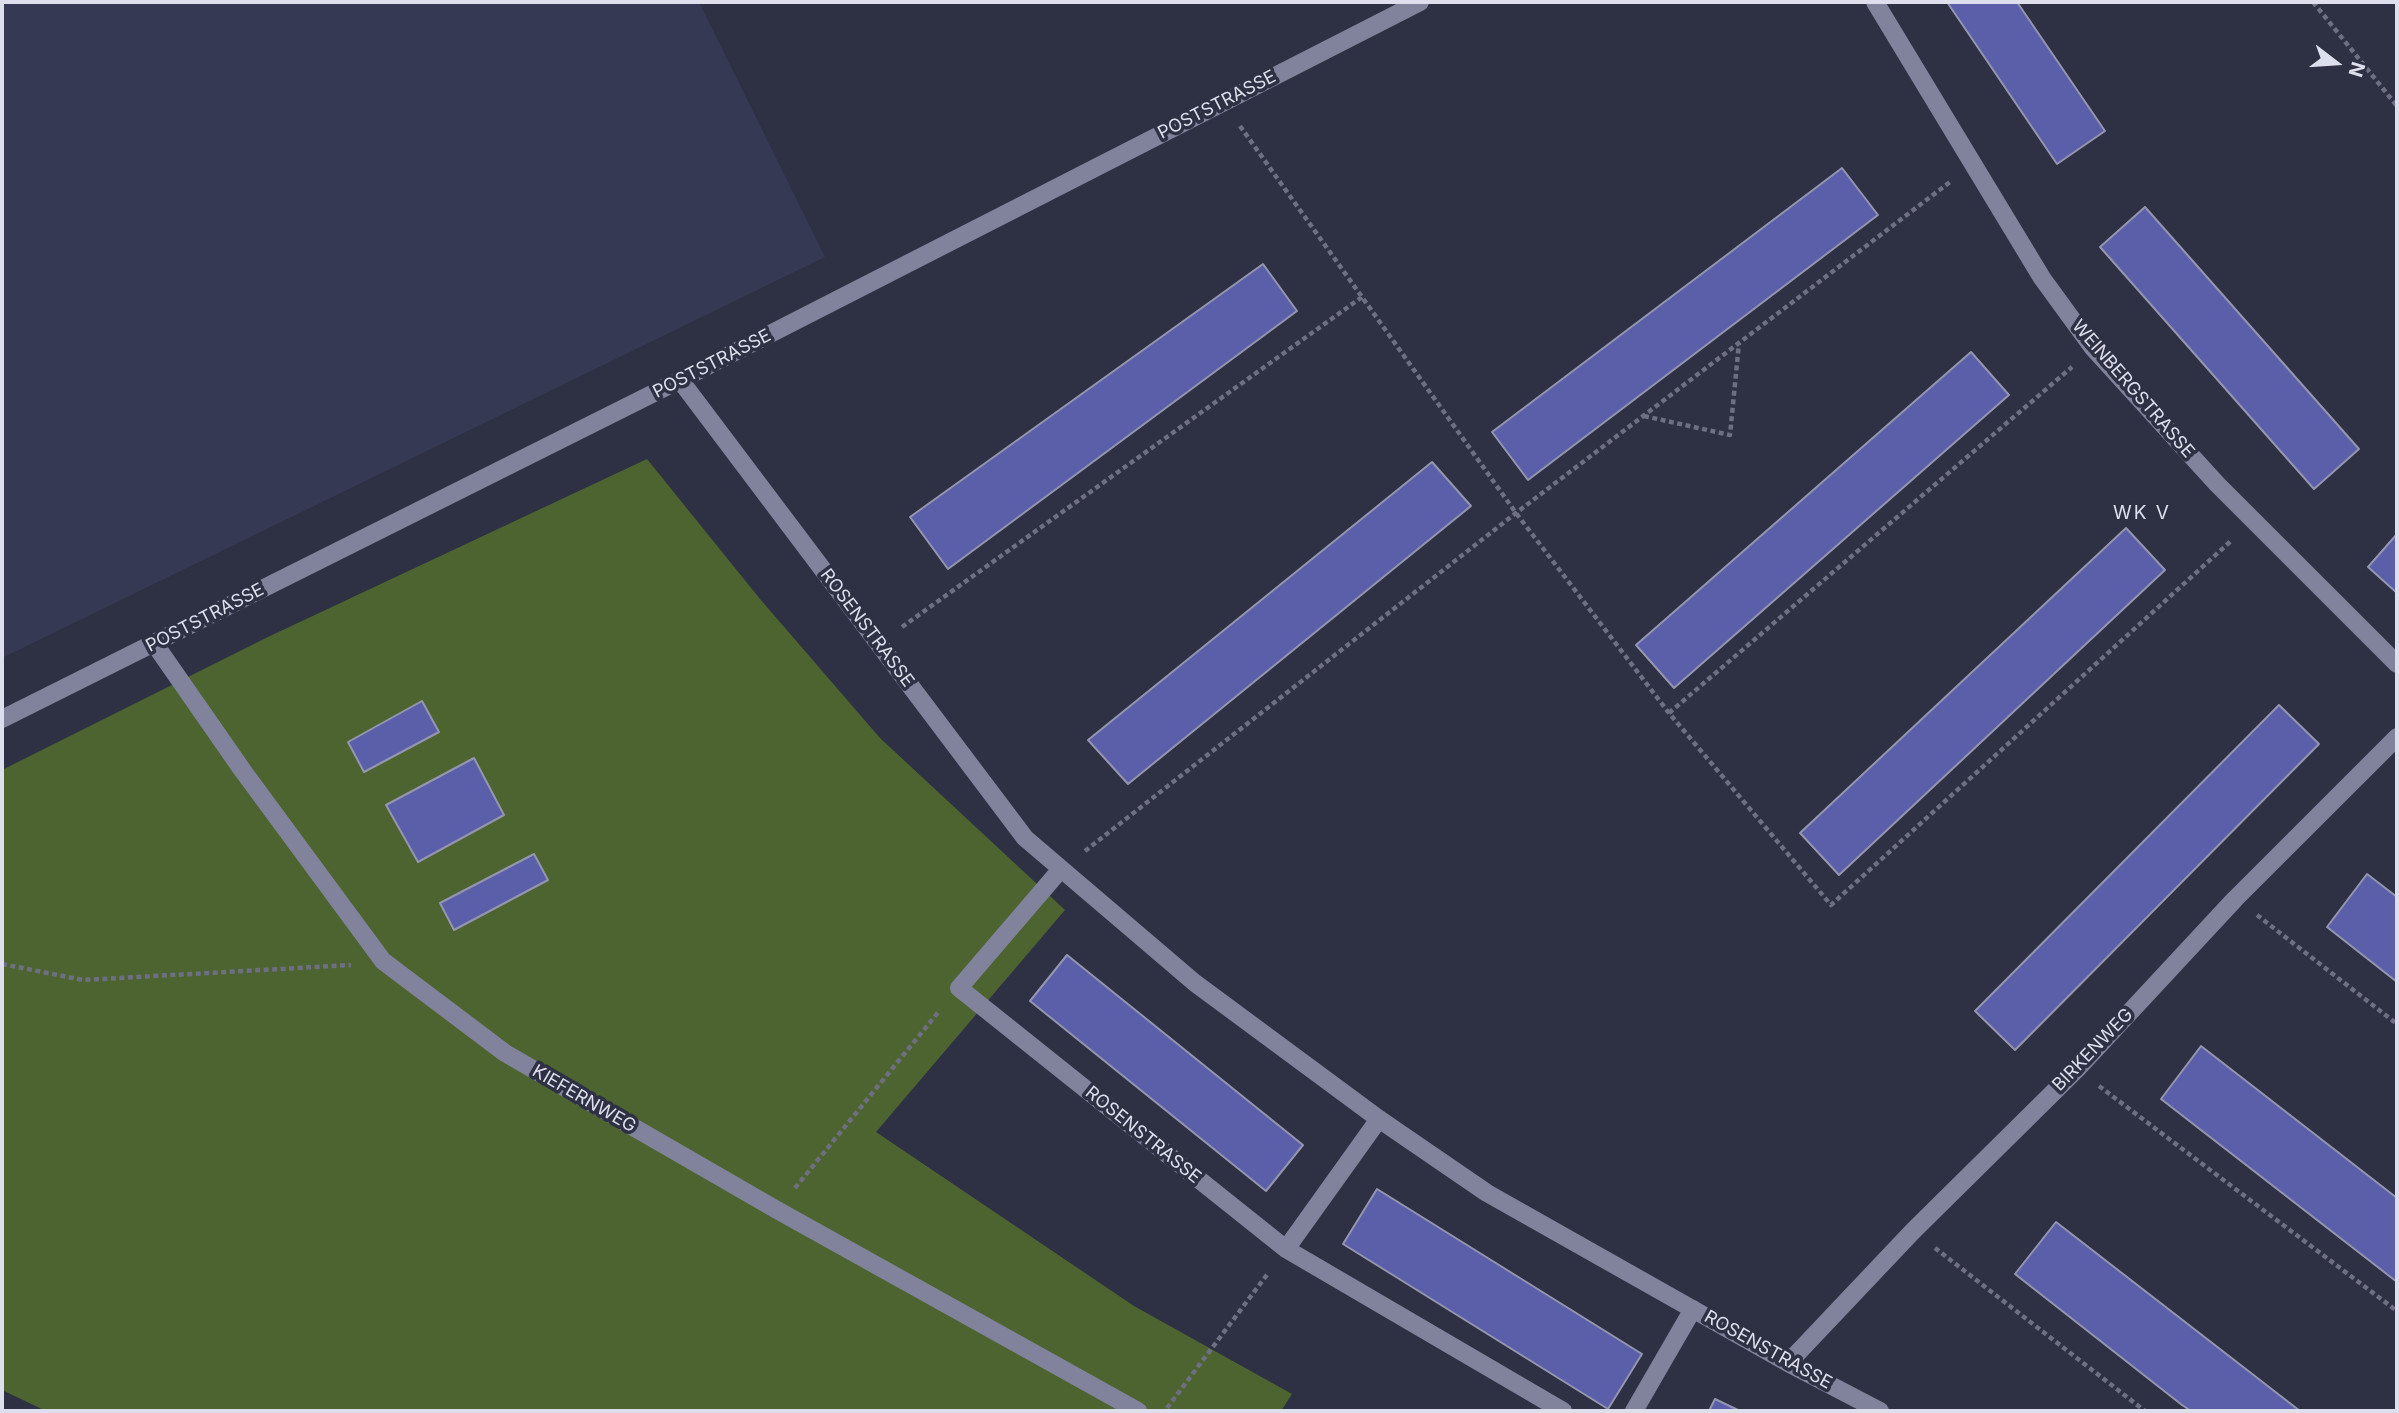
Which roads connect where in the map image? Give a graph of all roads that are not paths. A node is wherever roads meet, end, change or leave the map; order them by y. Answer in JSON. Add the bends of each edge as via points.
{"nodes":[{"id":1,"x":1420,"y":2,"type":"edge"},
{"id":2,"x":1875,"y":2,"type":"edge"},
{"id":3,"x":680,"y":380,"type":"junction"},
{"id":4,"x":154,"y":643,"type":"junction"},
{"id":5,"x":2397,"y":664,"type":"edge"},
{"id":6,"x":2,"y":719,"type":"edge"},
{"id":7,"x":2397,"y":737,"type":"edge"},
{"id":8,"x":1061,"y":869,"type":"junction"},
{"id":9,"x":1378,"y":1119,"type":"junction"},
{"id":10,"x":1286,"y":1249,"type":"junction"},
{"id":11,"x":1693,"y":1309,"type":"junction"},
{"id":12,"x":1788,"y":1363,"type":"junction"},
{"id":13,"x":1138,"y":1411,"type":"edge"},
{"id":14,"x":1563,"y":1411,"type":"edge"},
{"id":15,"x":1634,"y":1411,"type":"edge"},
{"id":16,"x":1880,"y":1411,"type":"edge"}],
"edges":[{"from":1,"to":3,"type":"street","name":"POSTSTRASSE"},
{"from":2,"to":5,"type":"street","name":"WEINBERGSTRASSE","via":[[2042,278],[2093,348],[2217,484]]},
{"from":3,"to":4,"type":"street","name":"POSTSTRASSE"},
{"from":3,"to":8,"type":"street","name":"ROSENSTRASSE","via":[[1026,838]]},
{"from":4,"to":6,"type":"street","name":"POSTSTRASSE"},
{"from":4,"to":13,"type":"street","name":"KIEFERNWEG","via":[[383,961],[505,1054]]},
{"from":7,"to":12,"type":"street","name":"BIRKENWEG"},
{"from":8,"to":9,"type":"street","name":"ROSENSTRASSE","via":[[1195,983]]},
{"from":8,"to":10,"type":"street","name":"ROSENSTRASSE","via":[[959,988]]},
{"from":9,"to":10,"type":"street"},
{"from":9,"to":11,"type":"street","name":"ROSENSTRASSE","via":[[1486,1193]]},
{"from":10,"to":14,"type":"street","name":"ROSENSTRASSE"},
{"from":11,"to":12,"type":"street","name":"ROSENSTRASSE"},
{"from":11,"to":15,"type":"street","name":"ROSENSTRASSE"},
{"from":12,"to":16,"type":"street","name":"ROSENSTRASSE"}]}
